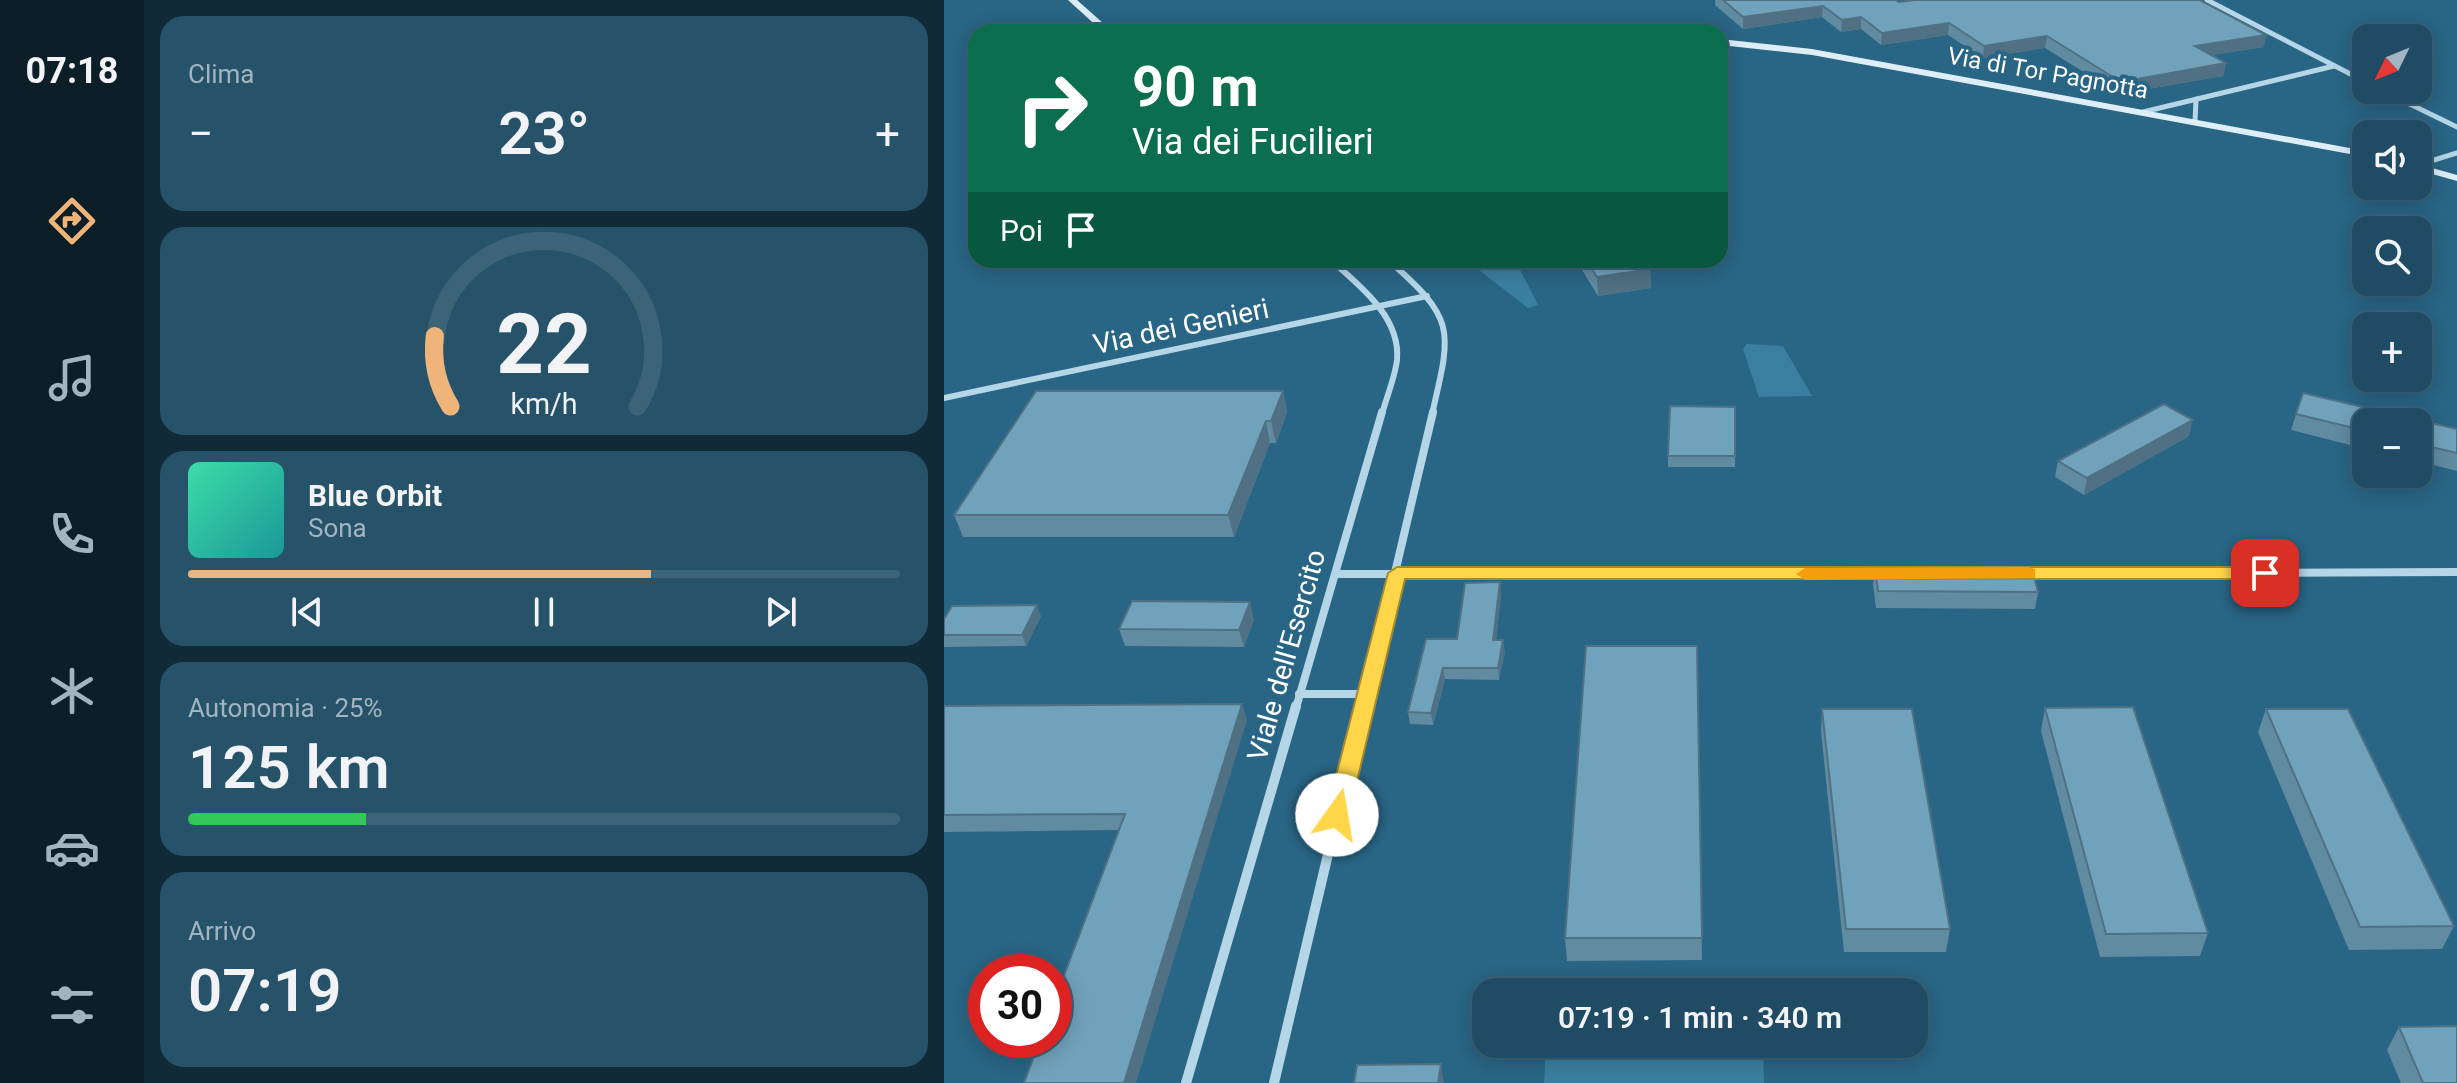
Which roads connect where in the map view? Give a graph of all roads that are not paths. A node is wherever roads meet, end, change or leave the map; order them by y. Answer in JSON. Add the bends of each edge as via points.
{"nodes":[{"id":1,"x":1072,"y":0,"type":"edge"},
{"id":2,"x":2207,"y":0,"type":"edge"},
{"id":3,"x":1099,"y":24,"type":"edge"},
{"id":4,"x":1728,"y":43,"type":"edge"},
{"id":5,"x":2334,"y":66,"type":"junction"},
{"id":6,"x":2352,"y":75,"type":"edge"},
{"id":7,"x":2196,"y":99,"type":"junction"},
{"id":8,"x":2410,"y":104,"type":"edge"},
{"id":9,"x":2143,"y":112,"type":"junction"},
{"id":10,"x":2195,"y":122,"type":"junction"},
{"id":11,"x":2457,"y":127,"type":"edge"},
{"id":12,"x":2352,"y":151,"type":"edge"},
{"id":13,"x":2457,"y":153,"type":"edge"},
{"id":14,"x":2432,"y":161,"type":"edge"},
{"id":15,"x":2432,"y":170,"type":"edge"},
{"id":16,"x":2457,"y":178,"type":"edge"},
{"id":17,"x":1339,"y":268,"type":"edge"},
{"id":18,"x":1397,"y":268,"type":"edge"},
{"id":19,"x":1427,"y":296,"type":"junction"},
{"id":20,"x":1378,"y":308,"type":"junction"},
{"id":21,"x":944,"y":398,"type":"edge"},
{"id":22,"x":2457,"y":572,"type":"edge"},
{"id":23,"x":1397,"y":573,"type":"junction"},
{"id":24,"x":1336,"y":574,"type":"junction"},
{"id":25,"x":1897,"y":574,"type":"edge"},
{"id":26,"x":2009,"y":574,"type":"edge"},
{"id":27,"x":1299,"y":694,"type":"junction"},
{"id":28,"x":1367,"y":694,"type":"junction"},
{"id":29,"x":1186,"y":1083,"type":"edge"},
{"id":30,"x":1274,"y":1083,"type":"edge"}],
"edges":[{"from":1,"to":3,"type":"street"},
{"from":2,"to":5,"type":"street"},
{"from":4,"to":9,"type":"street","name":"Via di Tor Pagnotta","via":[[1784,47]]},
{"from":5,"to":6,"type":"street"},
{"from":5,"to":7,"type":"street"},
{"from":7,"to":9,"type":"street"},
{"from":7,"to":10,"type":"street"},
{"from":8,"to":11,"type":"street"},
{"from":9,"to":10,"type":"street","name":"Via di Tor Pagnotta"},
{"from":10,"to":12,"type":"street","name":"Via di Tor Pagnotta"},
{"from":13,"to":14,"type":"street"},
{"from":15,"to":16,"type":"street"},
{"from":17,"to":20,"type":"street","name":"Viale dell'Esercito"},
{"from":18,"to":19,"type":"street"},
{"from":19,"to":20,"type":"street","name":"Via dei Genieri"},
{"from":19,"to":23,"type":"street","via":[[1444,324],[1448,348]]},
{"from":20,"to":21,"type":"street","name":"Via dei Genieri"},
{"from":20,"to":24,"type":"street","name":"Viale dell'Esercito","via":[[1396,335],[1397,361]]},
{"from":22,"to":26,"type":"street"},
{"from":23,"to":24,"type":"street"},
{"from":23,"to":25,"type":"street"},
{"from":23,"to":28,"type":"street"},
{"from":24,"to":27,"type":"street","name":"Viale dell'Esercito"},
{"from":27,"to":28,"type":"street"},
{"from":27,"to":29,"type":"street","name":"Viale dell'Esercito"},
{"from":28,"to":30,"type":"street"}]}
